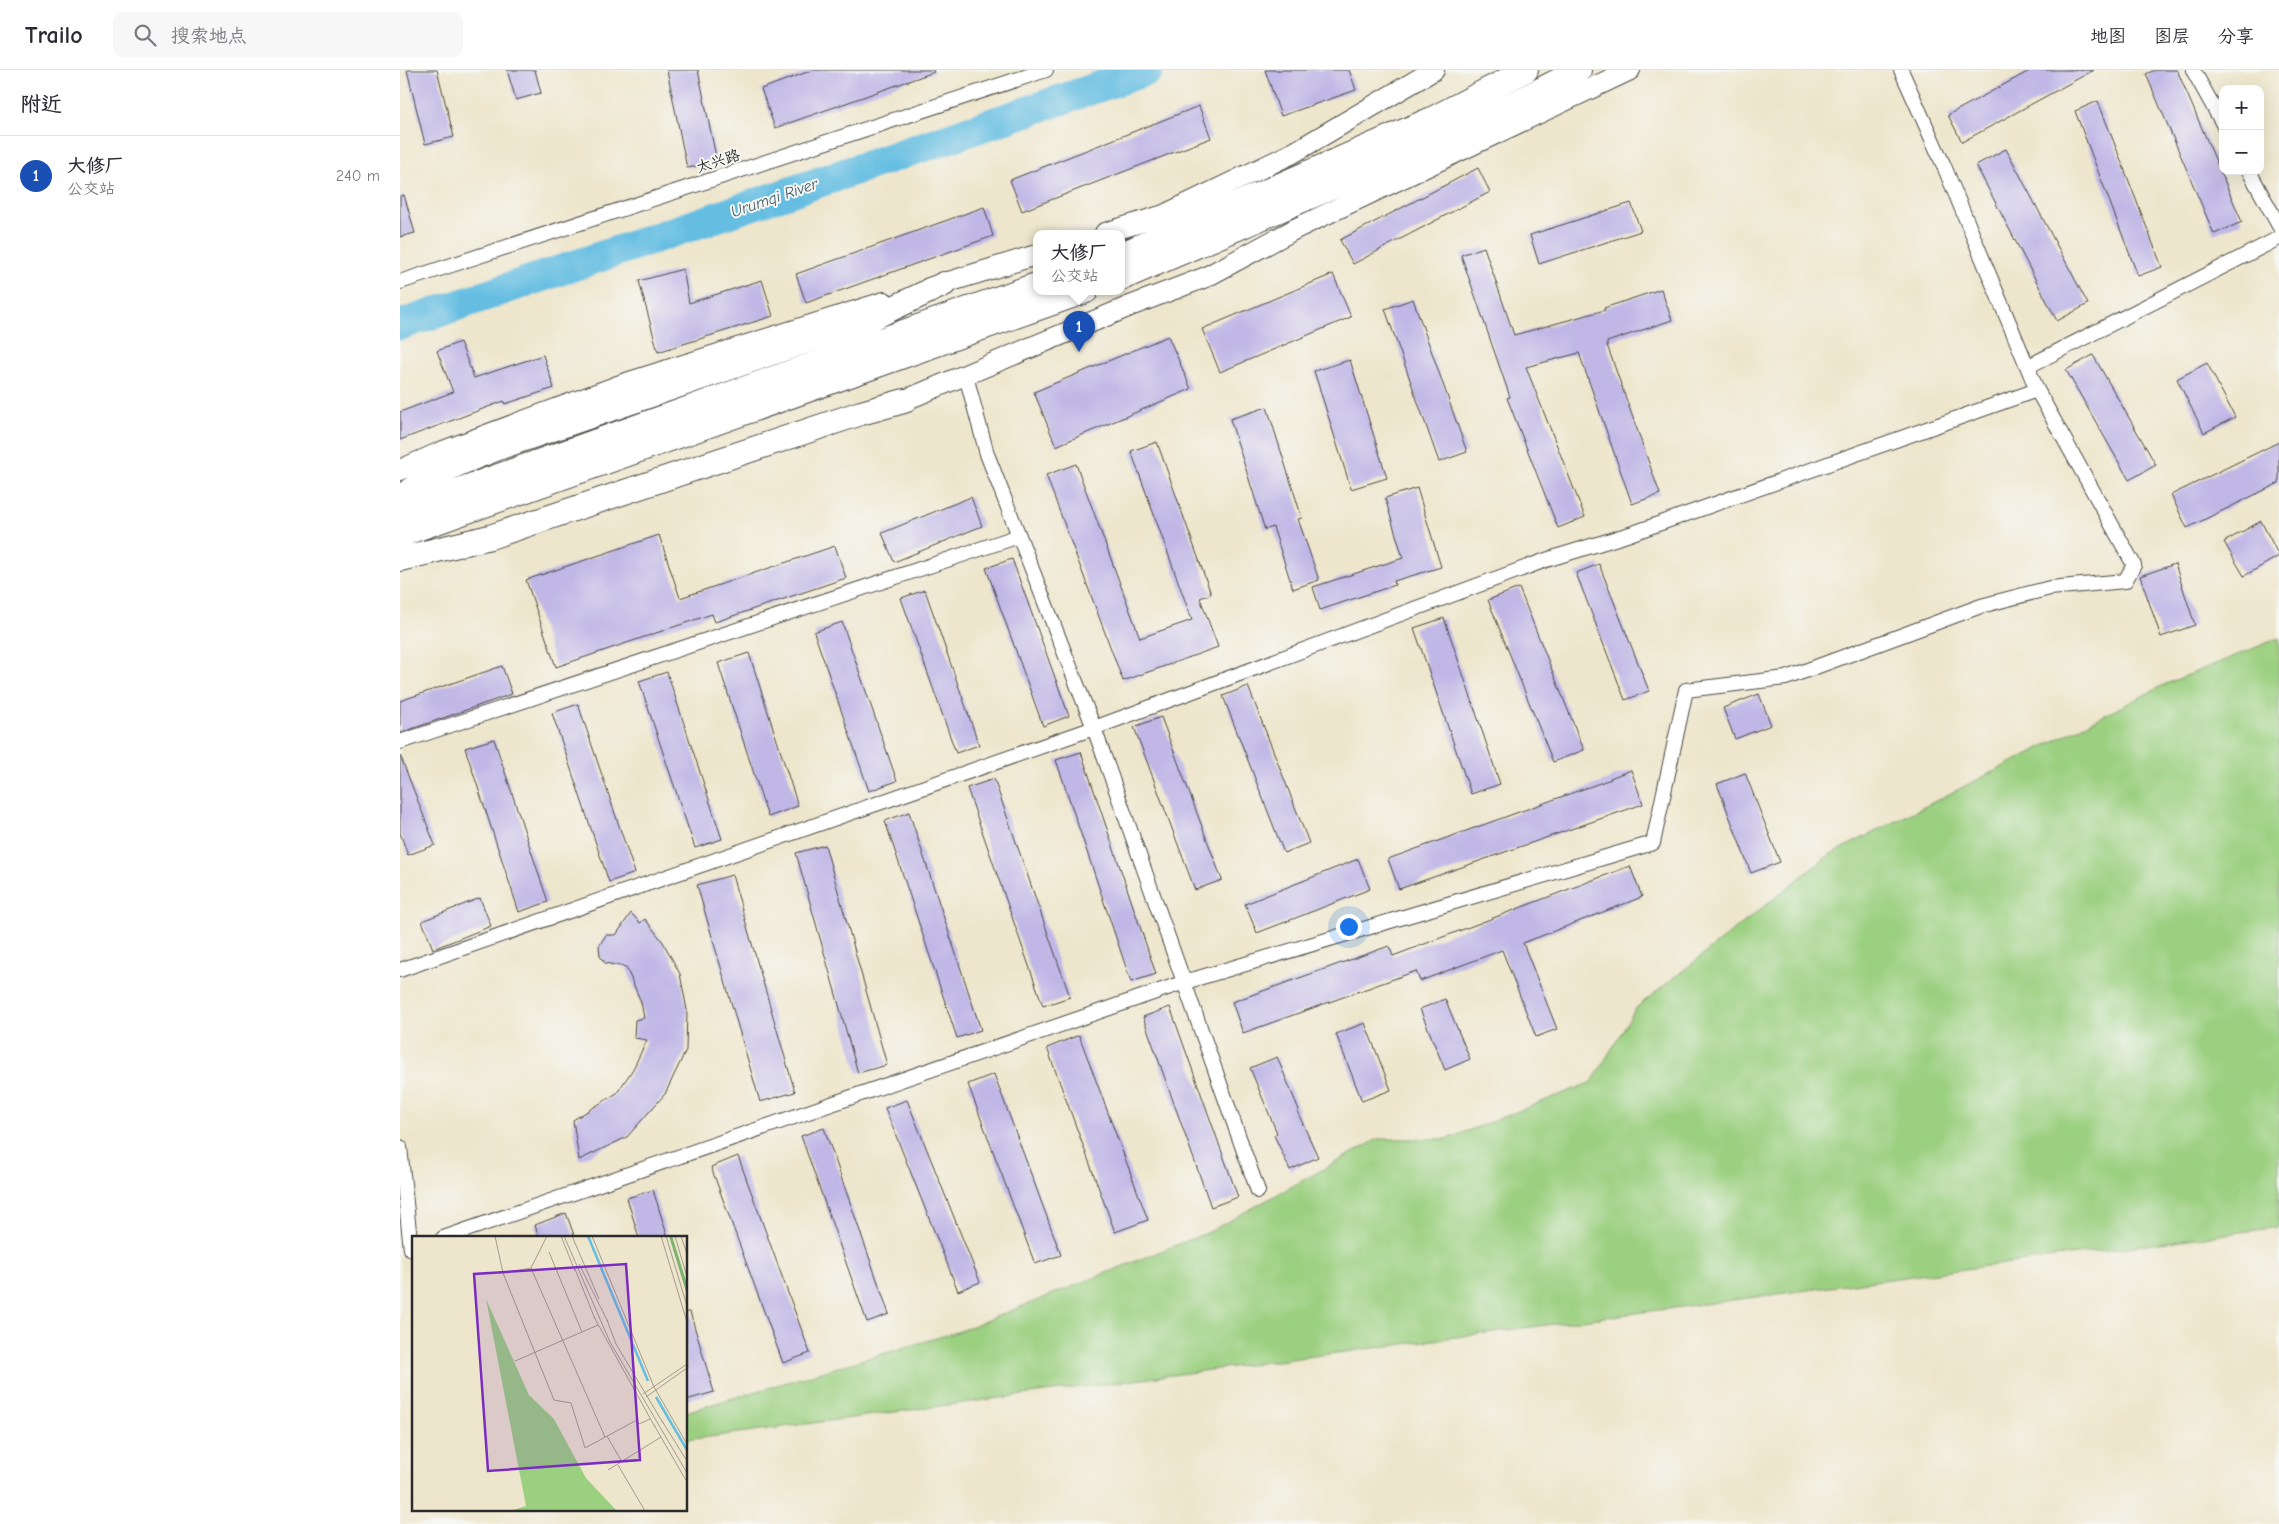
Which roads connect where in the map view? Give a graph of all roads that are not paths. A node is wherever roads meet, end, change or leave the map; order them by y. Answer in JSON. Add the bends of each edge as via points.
{"nodes":[{"id":1,"x":1046,"y":70,"type":"edge"},
{"id":2,"x":1434,"y":70,"type":"edge"},
{"id":3,"x":1526,"y":70,"type":"edge"},
{"id":4,"x":1579,"y":70,"type":"edge"},
{"id":5,"x":1630,"y":70,"type":"edge"},
{"id":6,"x":1901,"y":70,"type":"edge"},
{"id":7,"x":2193,"y":70,"type":"edge"},
{"id":8,"x":2219,"y":117,"type":"edge"},
{"id":9,"x":2251,"y":175,"type":"edge"},
{"id":10,"x":2279,"y":226,"type":"edge"},
{"id":11,"x":1115,"y":230,"type":"edge"},
{"id":12,"x":2279,"y":238,"type":"edge"},
{"id":13,"x":1125,"y":253,"type":"edge"},
{"id":14,"x":1033,"y":256,"type":"edge"},
{"id":15,"x":1125,"y":277,"type":"edge"},
{"id":16,"x":400,"y":282,"type":"edge"},
{"id":17,"x":944,"y":284,"type":"junction"},
{"id":18,"x":1033,"y":286,"type":"edge"},
{"id":19,"x":1075,"y":295,"type":"edge"},
{"id":20,"x":2029,"y":366,"type":"junction"},
{"id":21,"x":966,"y":376,"type":"junction"},
{"id":22,"x":2037,"y":390,"type":"junction"},
{"id":23,"x":904,"y":401,"type":"junction"},
{"id":24,"x":400,"y":470,"type":"edge"},
{"id":25,"x":400,"y":499,"type":"edge"},
{"id":26,"x":400,"y":511,"type":"edge"},
{"id":27,"x":400,"y":535,"type":"edge"},
{"id":28,"x":1019,"y":536,"type":"junction"},
{"id":29,"x":400,"y":559,"type":"edge"},
{"id":30,"x":400,"y":567,"type":"edge"},
{"id":31,"x":1094,"y":728,"type":"junction"},
{"id":32,"x":400,"y":742,"type":"edge"},
{"id":33,"x":400,"y":970,"type":"edge"},
{"id":34,"x":1185,"y":982,"type":"junction"},
{"id":35,"x":400,"y":1148,"type":"edge"},
{"id":36,"x":1258,"y":1191,"type":"dead end"},
{"id":37,"x":449,"y":1236,"type":"edge"},
{"id":38,"x":408,"y":1249,"type":"edge"}],
"edges":[{"from":1,"to":16,"type":"street","name":"太兴路"},
{"from":2,"to":11,"type":"main road","via":[[1293,153],[1164,215]]},
{"from":3,"to":13,"type":"highway","via":[[1432,119]]},
{"from":4,"to":15,"type":"highway","via":[[1454,135]]},
{"from":5,"to":21,"type":"main road","via":[[1297,228],[1206,277]]},
{"from":6,"to":20,"type":"street"},
{"from":7,"to":8,"type":"street"},
{"from":9,"to":10,"type":"street"},
{"from":12,"to":20,"type":"street"},
{"from":14,"to":17,"type":"main road"},
{"from":17,"to":24,"type":"main road","via":[[623,384]]},
{"from":17,"to":25,"type":"highway","via":[[870,319],[501,447],[448,468],[416,485]]},
{"from":18,"to":26,"type":"highway"},
{"from":19,"to":27,"type":"highway"},
{"from":20,"to":22,"type":"street"},
{"from":21,"to":23,"type":"main road"},
{"from":21,"to":28,"type":"street","via":[[987,454]]},
{"from":22,"to":31,"type":"street","via":[[1630,534],[1546,560]]},
{"from":22,"to":34,"type":"street","via":[[2134,565],[2125,581],[2050,588],[1981,606],[1786,678],[1686,690],[1653,843]]},
{"from":23,"to":29,"type":"highway","via":[[490,537]]},
{"from":23,"to":30,"type":"main road","via":[[811,440],[567,520]]},
{"from":28,"to":31,"type":"street"},
{"from":28,"to":32,"type":"street"},
{"from":31,"to":33,"type":"street"},
{"from":31,"to":34,"type":"street"},
{"from":34,"to":36,"type":"street"},
{"from":34,"to":37,"type":"street"},
{"from":35,"to":38,"type":"street"}]}
